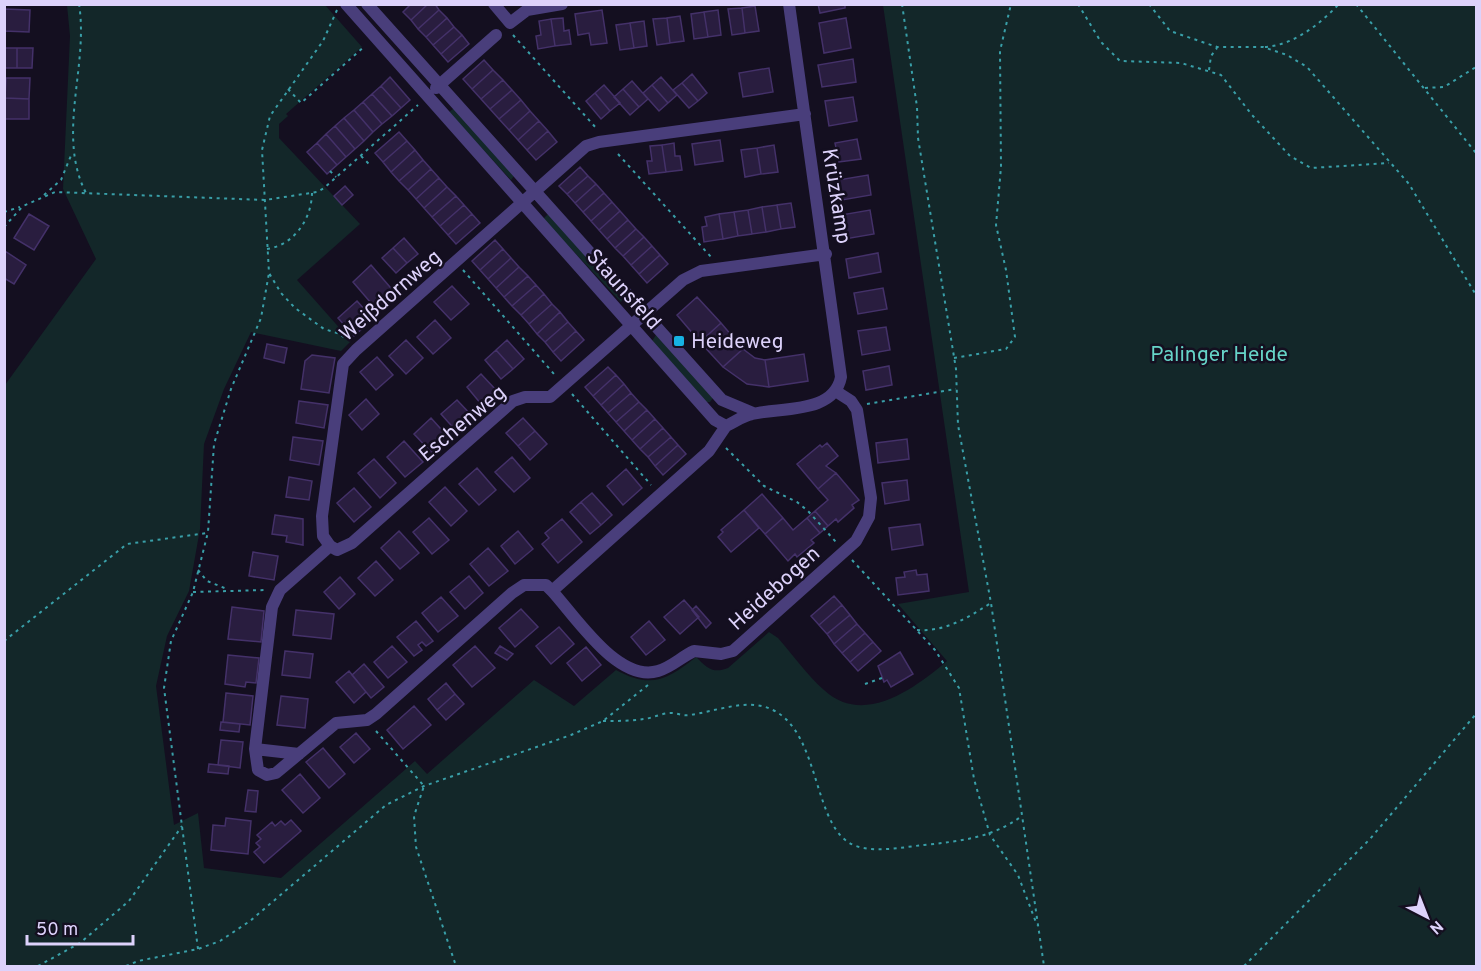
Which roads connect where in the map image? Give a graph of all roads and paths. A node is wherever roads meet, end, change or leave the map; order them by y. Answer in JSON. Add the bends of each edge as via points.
{"nodes":[{"id":1,"x":79,"y":4,"type":"edge"},
{"id":2,"x":368,"y":4,"type":"edge"},
{"id":3,"x":494,"y":4,"type":"edge"},
{"id":4,"x":562,"y":4,"type":"edge"},
{"id":5,"x":789,"y":4,"type":"edge"},
{"id":6,"x":902,"y":4,"type":"edge"},
{"id":7,"x":1011,"y":4,"type":"edge"},
{"id":8,"x":1078,"y":4,"type":"edge"},
{"id":9,"x":1149,"y":4,"type":"edge"},
{"id":10,"x":1339,"y":4,"type":"edge"},
{"id":11,"x":1356,"y":4,"type":"edge"},
{"id":12,"x":341,"y":7,"type":"edge"},
{"id":13,"x":505,"y":29,"type":"junction"},
{"id":14,"x":368,"y":44,"type":"dead end"},
{"id":15,"x":1217,"y":47,"type":"junction"},
{"id":16,"x":1263,"y":47,"type":"junction"},
{"id":17,"x":1476,"y":67,"type":"edge"},
{"id":18,"x":1209,"y":70,"type":"junction"},
{"id":19,"x":440,"y":85,"type":"junction"},
{"id":20,"x":1424,"y":88,"type":"junction"},
{"id":21,"x":288,"y":89,"type":"junction"},
{"id":22,"x":424,"y":99,"type":"junction"},
{"id":23,"x":805,"y":114,"type":"junction"},
{"id":24,"x":601,"y":134,"type":"dead end"},
{"id":25,"x":613,"y":147,"type":"dead end"},
{"id":26,"x":73,"y":150,"type":"junction"},
{"id":27,"x":1476,"y":153,"type":"edge"},
{"id":28,"x":361,"y":155,"type":"junction"},
{"id":29,"x":1390,"y":163,"type":"junction"},
{"id":30,"x":370,"y":165,"type":"dead end"},
{"id":31,"x":330,"y":171,"type":"dead end"},
{"id":32,"x":336,"y":177,"type":"junction"},
{"id":33,"x":312,"y":192,"type":"junction"},
{"id":34,"x":536,"y":192,"type":"junction"},
{"id":35,"x":86,"y":193,"type":"junction"},
{"id":36,"x":44,"y":195,"type":"junction"},
{"id":37,"x":265,"y":200,"type":"junction"},
{"id":38,"x":523,"y":205,"type":"junction"},
{"id":39,"x":23,"y":206,"type":"junction"},
{"id":40,"x":4,"y":212,"type":"edge"},
{"id":41,"x":4,"y":227,"type":"edge"},
{"id":42,"x":267,"y":249,"type":"junction"},
{"id":43,"x":826,"y":254,"type":"junction"},
{"id":44,"x":710,"y":257,"type":"dead end"},
{"id":45,"x":459,"y":266,"type":"dead end"},
{"id":46,"x":269,"y":273,"type":"junction"},
{"id":47,"x":1476,"y":295,"type":"edge"},
{"id":48,"x":644,"y":314,"type":"junction"},
{"id":49,"x":631,"y":326,"type":"junction"},
{"id":50,"x":356,"y":350,"type":"junction"},
{"id":51,"x":954,"y":358,"type":"junction"},
{"id":52,"x":561,"y":382,"type":"dead end"},
{"id":53,"x":567,"y":388,"type":"dead end"},
{"id":54,"x":956,"y":389,"type":"junction"},
{"id":55,"x":837,"y":392,"type":"junction"},
{"id":56,"x":864,"y":404,"type":"dead end"},
{"id":57,"x":754,"y":413,"type":"junction"},
{"id":58,"x":726,"y":426,"type":"junction"},
{"id":59,"x":726,"y":448,"type":"dead end"},
{"id":60,"x":660,"y":495,"type":"junction"},
{"id":61,"x":208,"y":532,"type":"junction"},
{"id":62,"x":330,"y":546,"type":"junction"},
{"id":63,"x":844,"y":551,"type":"junction"},
{"id":64,"x":198,"y":570,"type":"junction"},
{"id":65,"x":232,"y":590,"type":"junction"},
{"id":66,"x":552,"y":591,"type":"junction"},
{"id":67,"x":193,"y":592,"type":"junction"},
{"id":68,"x":275,"y":596,"type":"junction"},
{"id":69,"x":991,"y":603,"type":"junction"},
{"id":70,"x":917,"y":630,"type":"junction"},
{"id":71,"x":4,"y":640,"type":"edge"},
{"id":72,"x":656,"y":672,"type":"junction"},
{"id":73,"x":882,"y":678,"type":"dead end"},
{"id":74,"x":865,"y":684,"type":"dead end"},
{"id":75,"x":1476,"y":714,"type":"edge"},
{"id":76,"x":367,"y":720,"type":"junction"},
{"id":77,"x":603,"y":721,"type":"junction"},
{"id":78,"x":255,"y":749,"type":"junction"},
{"id":79,"x":299,"y":754,"type":"junction"},
{"id":80,"x":424,"y":786,"type":"junction"},
{"id":81,"x":1022,"y":816,"type":"junction"},
{"id":82,"x":182,"y":826,"type":"junction"},
{"id":83,"x":990,"y":835,"type":"junction"},
{"id":84,"x":1039,"y":934,"type":"junction"},
{"id":85,"x":198,"y":949,"type":"junction"},
{"id":86,"x":38,"y":966,"type":"edge"},
{"id":87,"x":126,"y":966,"type":"edge"},
{"id":88,"x":456,"y":966,"type":"edge"},
{"id":89,"x":1044,"y":966,"type":"edge"},
{"id":90,"x":1244,"y":966,"type":"edge"}],
"edges":[{"from":1,"to":26,"type":"path"},
{"from":2,"to":19,"type":"street","name":"Staunsfeld"},
{"from":3,"to":13,"type":"street"},
{"from":4,"to":13,"type":"street","via":[[527,10]]},
{"from":5,"to":23,"type":"street","name":"Krüzkamp"},
{"from":6,"to":51,"type":"path","via":[[918,138]]},
{"from":7,"to":51,"type":"path","via":[[1000,51],[1002,167],[996,225],[1015,337],[1006,349]]},
{"from":8,"to":18,"type":"path","via":[[1101,42],[1120,60],[1181,63]]},
{"from":9,"to":15,"type":"path","via":[[1170,31]]},
{"from":10,"to":16,"type":"path","via":[[1315,27],[1278,46]]},
{"from":11,"to":20,"type":"path"},
{"from":12,"to":21,"type":"path","via":[[323,41]]},
{"from":12,"to":22,"type":"street","name":"Staunsfeld"},
{"from":13,"to":19,"type":"street"},
{"from":13,"to":24,"type":"path"},
{"from":14,"to":21,"type":"path","via":[[301,104]]},
{"from":15,"to":16,"type":"path"},
{"from":15,"to":18,"type":"path"},
{"from":16,"to":29,"type":"path","via":[[1307,67]]},
{"from":17,"to":20,"type":"path","via":[[1444,87]]},
{"from":18,"to":29,"type":"path","via":[[1224,78],[1252,115],[1300,164],[1311,168]]},
{"from":19,"to":22,"type":"street"},
{"from":19,"to":34,"type":"street","name":"Staunsfeld"},
{"from":20,"to":27,"type":"path"},
{"from":21,"to":37,"type":"path","via":[[265,130]]},
{"from":22,"to":28,"type":"path"},
{"from":22,"to":38,"type":"street","name":"Staunsfeld"},
{"from":23,"to":34,"type":"street","via":[[592,143]]},
{"from":23,"to":43,"type":"street","name":"Krüzkamp"},
{"from":25,"to":44,"type":"path"},
{"from":26,"to":35,"type":"path","via":[[78,177]]},
{"from":26,"to":36,"type":"path","via":[[61,180]]},
{"from":28,"to":30,"type":"path"},
{"from":28,"to":32,"type":"path"},
{"from":29,"to":47,"type":"path","via":[[1409,184]]},
{"from":31,"to":32,"type":"path"},
{"from":32,"to":33,"type":"path","via":[[322,190]]},
{"from":33,"to":37,"type":"path"},
{"from":33,"to":42,"type":"path","via":[[311,210],[301,227],[289,241]]},
{"from":34,"to":38,"type":"street"},
{"from":34,"to":48,"type":"street","name":"Staunsfeld"},
{"from":35,"to":36,"type":"path"},
{"from":35,"to":37,"type":"path"},
{"from":36,"to":39,"type":"path"},
{"from":37,"to":42,"type":"path"},
{"from":38,"to":49,"type":"street","name":"Staunsfeld"},
{"from":38,"to":50,"type":"street","name":"Weißdornweg"},
{"from":39,"to":40,"type":"path"},
{"from":39,"to":41,"type":"path"},
{"from":42,"to":46,"type":"path"},
{"from":43,"to":48,"type":"street","name":"Eschenweg","via":[[701,271],[682,280]]},
{"from":43,"to":55,"type":"street","name":"Krüzkamp","via":[[842,364]]},
{"from":45,"to":52,"type":"path"},
{"from":46,"to":50,"type":"path","via":[[295,308],[324,329],[340,334]]},
{"from":46,"to":61,"type":"path","via":[[261,318],[231,389],[214,444]]},
{"from":48,"to":49,"type":"street","name":"Eschenweg"},
{"from":48,"to":57,"type":"street","name":"Staunsfeld","via":[[722,400]]},
{"from":49,"to":58,"type":"street","name":"Staunsfeld","via":[[715,420]]},
{"from":49,"to":62,"type":"street","name":"Eschenweg","via":[[550,397],[513,401],[352,543],[337,550]]},
{"from":50,"to":62,"type":"street","name":"Weißdornweg","via":[[343,364],[322,516],[322,536]]},
{"from":51,"to":54,"type":"path"},
{"from":53,"to":60,"type":"path"},
{"from":54,"to":56,"type":"path"},
{"from":54,"to":69,"type":"path","via":[[958,424]]},
{"from":55,"to":57,"type":"street","name":"Staunsfeld","via":[[816,404]]},
{"from":55,"to":63,"type":"street","name":"Heidebogen","via":[[857,410],[871,498],[865,529]]},
{"from":57,"to":58,"type":"street","name":"Staunsfeld"},
{"from":58,"to":60,"type":"street","via":[[709,451]]},
{"from":59,"to":63,"type":"path","via":[[764,486],[808,511]]},
{"from":60,"to":66,"type":"street"},
{"from":61,"to":64,"type":"path"},
{"from":61,"to":71,"type":"path","via":[[127,544]]},
{"from":62,"to":68,"type":"street","name":"Eschenweg"},
{"from":63,"to":70,"type":"path"},
{"from":63,"to":72,"type":"street","name":"Heidebogen","via":[[732,651],[694,651]]},
{"from":64,"to":65,"type":"path","via":[[207,581]]},
{"from":64,"to":67,"type":"path"},
{"from":65,"to":67,"type":"path"},
{"from":65,"to":68,"type":"path","via":[[268,590]]},
{"from":66,"to":72,"type":"street","via":[[615,661]]},
{"from":66,"to":76,"type":"street","via":[[546,585],[535,584],[524,585],[512,593]]},
{"from":67,"to":82,"type":"path","via":[[171,640],[164,688]]},
{"from":68,"to":78,"type":"street"},
{"from":69,"to":70,"type":"path","via":[[951,626]]},
{"from":69,"to":81,"type":"path"},
{"from":70,"to":83,"type":"path","via":[[959,688],[974,779]]},
{"from":72,"to":77,"type":"path","via":[[646,687]]},
{"from":73,"to":74,"type":"path"},
{"from":75,"to":90,"type":"path","via":[[1370,839]]},
{"from":76,"to":79,"type":"street","via":[[336,723]]},
{"from":76,"to":80,"type":"path"},
{"from":77,"to":80,"type":"path"},
{"from":77,"to":83,"type":"path","via":[[630,721],[670,713],[684,716],[750,705],[773,710],[788,722],[805,748],[829,817],[855,846],[891,848]]},
{"from":78,"to":79,"type":"street"},
{"from":78,"to":79,"type":"street","via":[[258,770],[267,775],[281,770]]},
{"from":80,"to":85,"type":"path","via":[[374,814],[250,921]]},
{"from":80,"to":88,"type":"path","via":[[414,816],[416,847]]},
{"from":81,"to":83,"type":"path"},
{"from":81,"to":84,"type":"path"},
{"from":82,"to":85,"type":"path"},
{"from":82,"to":86,"type":"path","via":[[129,901],[80,943]]},
{"from":83,"to":84,"type":"path","via":[[1018,875]]},
{"from":84,"to":89,"type":"path"},
{"from":85,"to":87,"type":"path"}]}
